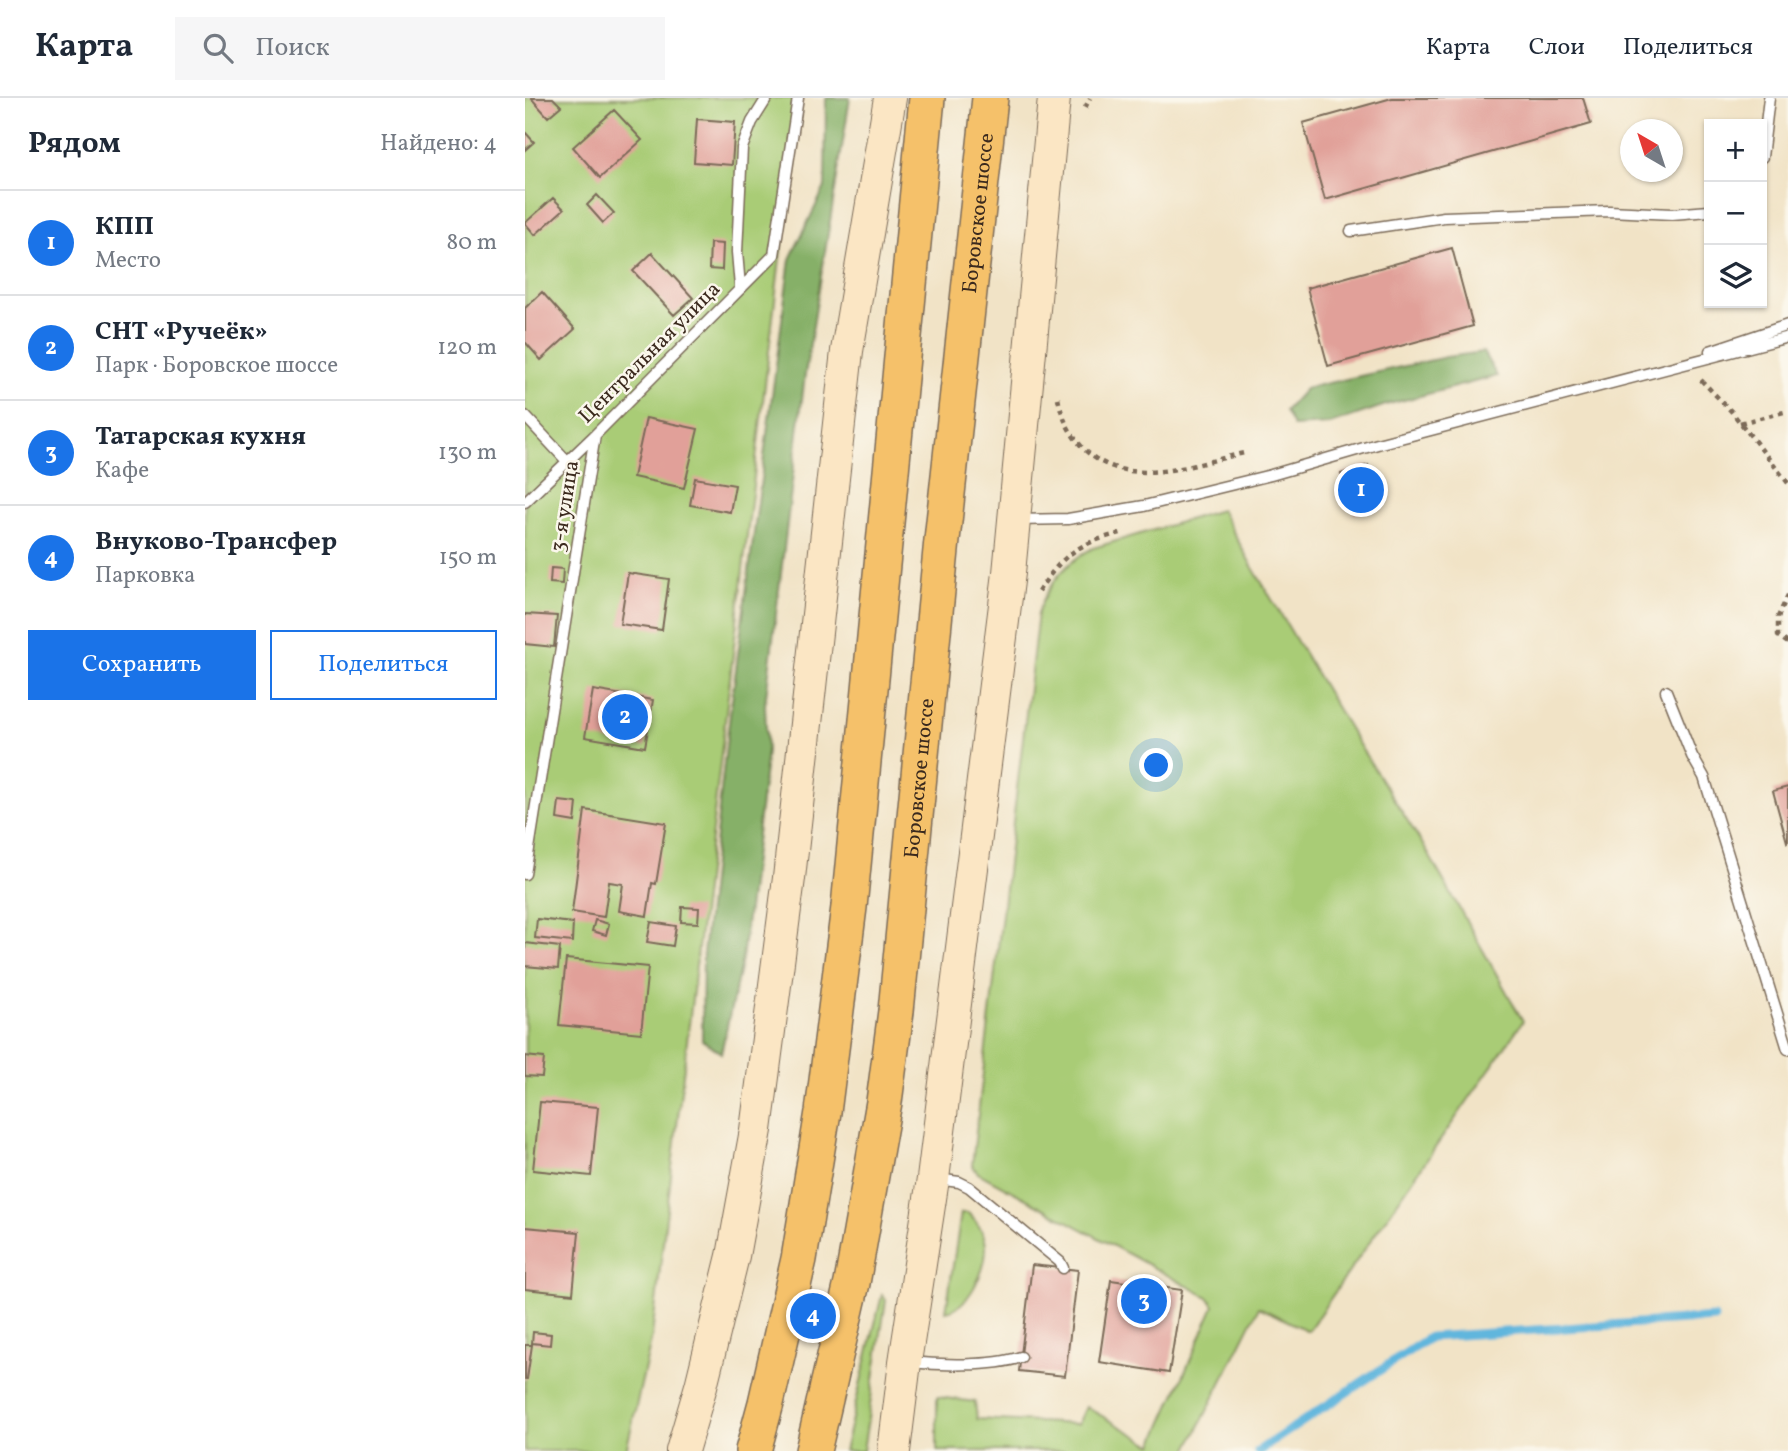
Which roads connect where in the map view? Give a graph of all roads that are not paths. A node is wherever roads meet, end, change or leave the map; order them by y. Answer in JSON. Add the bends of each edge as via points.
{"nodes":[{"id":1,"x":798,"y":98,"type":"edge"},
{"id":2,"x":890,"y":98,"type":"edge"},
{"id":3,"x":927,"y":98,"type":"edge"},
{"id":4,"x":990,"y":98,"type":"edge"},
{"id":5,"x":1054,"y":98,"type":"edge"},
{"id":6,"x":1769,"y":98,"type":"edge"},
{"id":7,"x":765,"y":99,"type":"edge"},
{"id":8,"x":1767,"y":119,"type":"edge"},
{"id":9,"x":1704,"y":211,"type":"edge"},
{"id":10,"x":1351,"y":231,"type":"dead end"},
{"id":11,"x":740,"y":287,"type":"junction"},
{"id":12,"x":1788,"y":325,"type":"edge"},
{"id":13,"x":1788,"y":337,"type":"edge"},
{"id":14,"x":1628,"y":379,"type":"junction"},
{"id":15,"x":525,"y":416,"type":"edge"},
{"id":16,"x":595,"y":435,"type":"junction"},
{"id":17,"x":567,"y":461,"type":"junction"},
{"id":18,"x":525,"y":502,"type":"edge"},
{"id":19,"x":1015,"y":520,"type":"junction"},
{"id":20,"x":1666,"y":691,"type":"dead end"},
{"id":21,"x":525,"y":874,"type":"edge"},
{"id":22,"x":1788,"y":1049,"type":"edge"},
{"id":23,"x":933,"y":1179,"type":"junction"},
{"id":24,"x":1063,"y":1268,"type":"dead end"},
{"id":25,"x":1021,"y":1357,"type":"dead end"},
{"id":26,"x":905,"y":1362,"type":"junction"},
{"id":27,"x":682,"y":1451,"type":"edge"},
{"id":28,"x":753,"y":1451,"type":"edge"},
{"id":29,"x":813,"y":1451,"type":"edge"},
{"id":30,"x":894,"y":1451,"type":"edge"}],
"edges":[{"from":1,"to":11,"type":"lane","name":"Центральная улица","via":[[774,254]]},
{"from":2,"to":27,"type":"main road","via":[[847,351],[757,1130],[733,1256]]},
{"from":3,"to":28,"type":"main road","via":[[849,907],[823,1112],[799,1259]]},
{"from":4,"to":29,"type":"main road","name":"Боровское шоссе","via":[[896,1011],[852,1283]]},
{"from":5,"to":19,"type":"main road"},
{"from":6,"to":8,"type":"lane"},
{"from":7,"to":11,"type":"lane","name":"Центральная улица","via":[[742,148],[737,252]]},
{"from":9,"to":10,"type":"lane","via":[[1444,217]]},
{"from":11,"to":16,"type":"lane","name":"Центральная улица"},
{"from":12,"to":14,"type":"lane"},
{"from":13,"to":14,"type":"lane"},
{"from":14,"to":19,"type":"lane","via":[[1144,506],[1068,519]]},
{"from":15,"to":17,"type":"lane"},
{"from":16,"to":17,"type":"lane","name":"Центральная улица"},
{"from":16,"to":21,"type":"lane","name":"3-я улица"},
{"from":17,"to":18,"type":"lane","name":"Центральная улица"},
{"from":19,"to":23,"type":"main road"},
{"from":20,"to":22,"type":"lane","via":[[1704,777]]},
{"from":23,"to":24,"type":"lane","via":[[969,1187]]},
{"from":23,"to":26,"type":"main road"},
{"from":25,"to":26,"type":"lane","via":[[1008,1362]]},
{"from":26,"to":30,"type":"main road"}]}
